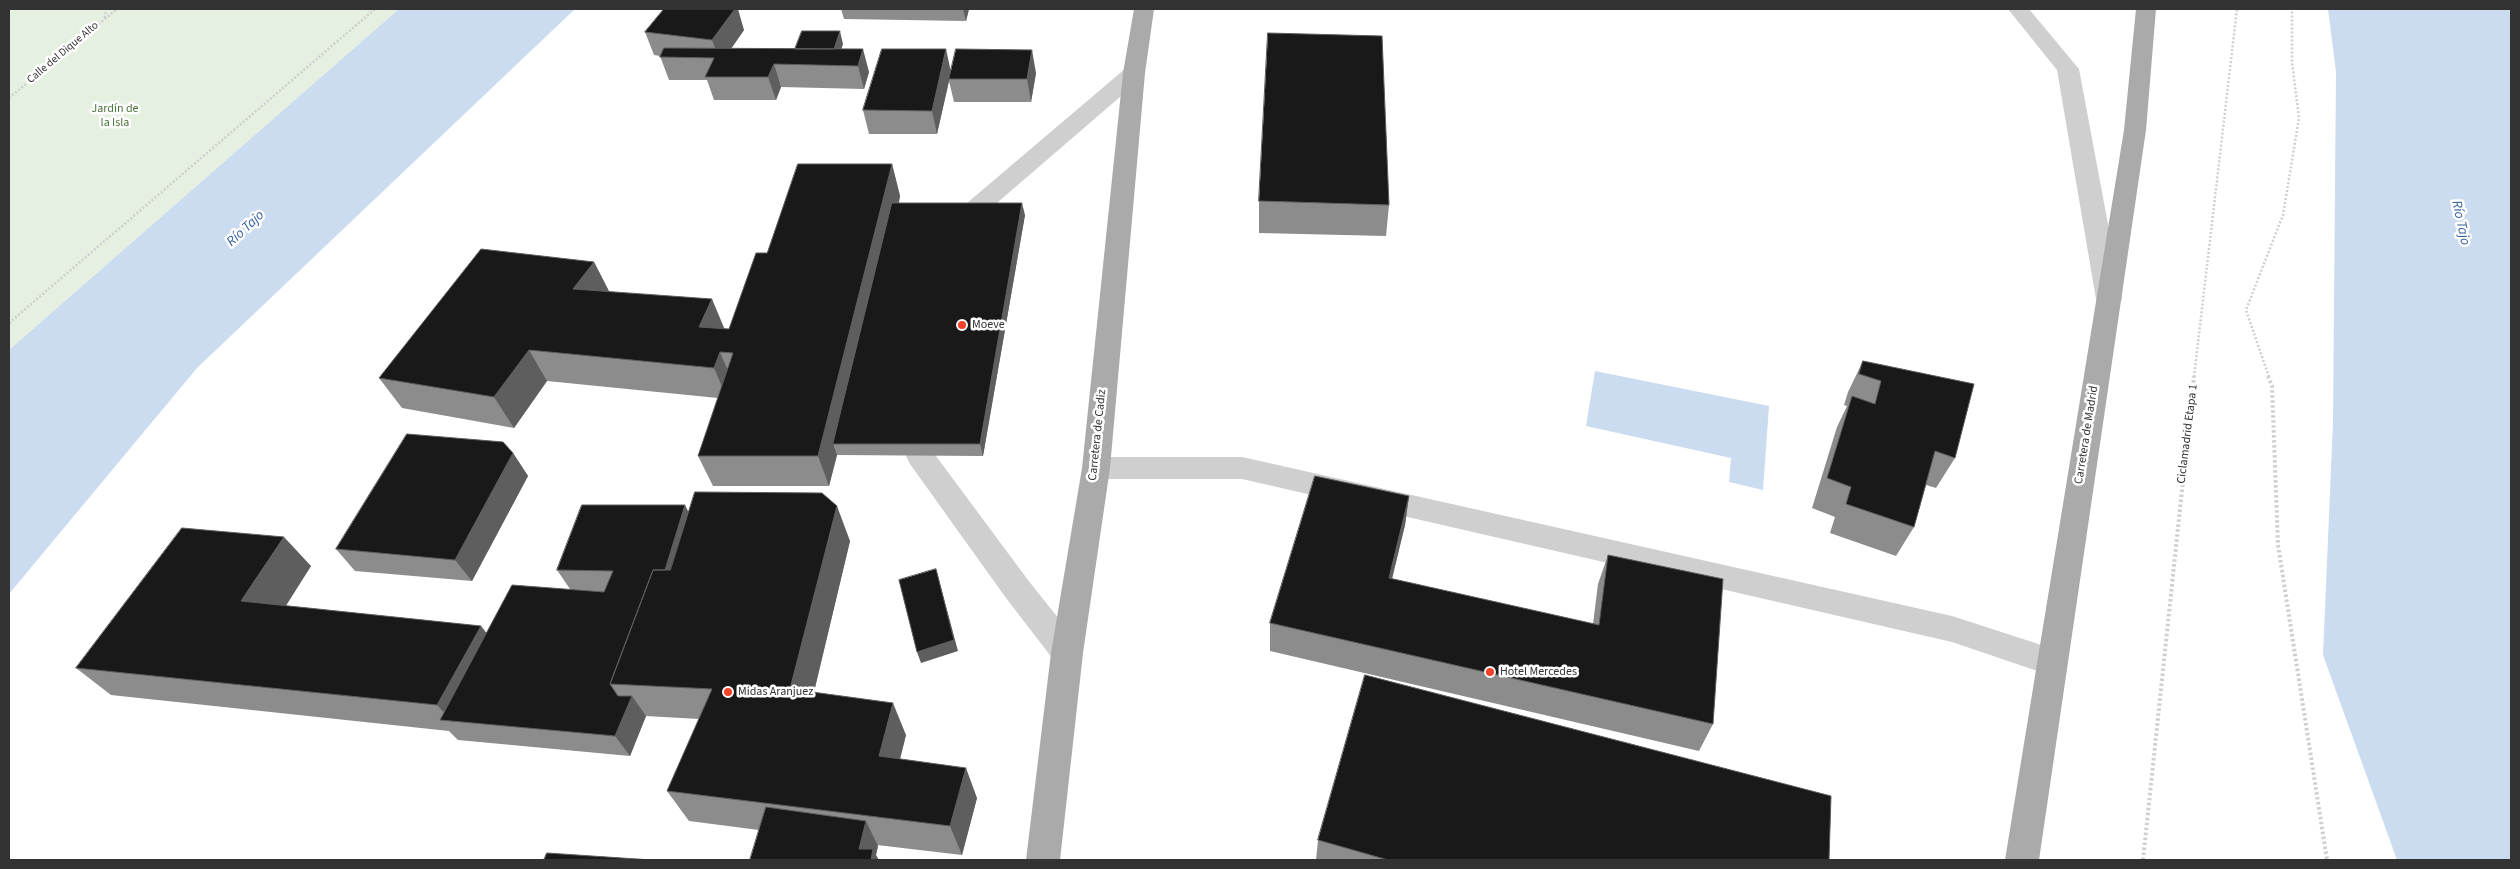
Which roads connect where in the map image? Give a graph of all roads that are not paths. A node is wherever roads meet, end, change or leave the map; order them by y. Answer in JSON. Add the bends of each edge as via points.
{"nodes":[{"id":1,"x":1144,"y":9,"type":"edge"},
{"id":2,"x":2018,"y":9,"type":"edge"},
{"id":3,"x":2146,"y":9,"type":"edge"},
{"id":4,"x":1134,"y":73,"type":"junction"},
{"id":5,"x":968,"y":215,"type":"edge"},
{"id":6,"x":2109,"y":299,"type":"junction"},
{"id":7,"x":920,"y":456,"type":"edge"},
{"id":8,"x":1096,"y":468,"type":"junction"},
{"id":9,"x":1067,"y":653,"type":"junction"},
{"id":10,"x":2052,"y":662,"type":"junction"},
{"id":11,"x":1043,"y":860,"type":"edge"},
{"id":12,"x":2022,"y":860,"type":"edge"}],
"edges":[{"from":1,"to":4,"type":"main road","name":"Carretera de Cadiz"},
{"from":2,"to":6,"type":"lane","via":[[2068,69]]},
{"from":3,"to":6,"type":"main road","name":"Carretera de Madrid","via":[[2135,130]]},
{"from":4,"to":5,"type":"lane"},
{"from":4,"to":8,"type":"main road","name":"Carretera de Cadiz"},
{"from":6,"to":10,"type":"main road","name":"Carretera de Madrid"},
{"from":7,"to":9,"type":"lane"},
{"from":8,"to":9,"type":"main road","name":"Carretera de Cadiz"},
{"from":8,"to":10,"type":"lane","via":[[1242,468],[1952,629]]},
{"from":9,"to":11,"type":"main road","name":"Carretera de Cadiz"},
{"from":10,"to":12,"type":"main road","name":"Carretera de Madrid"}]}
